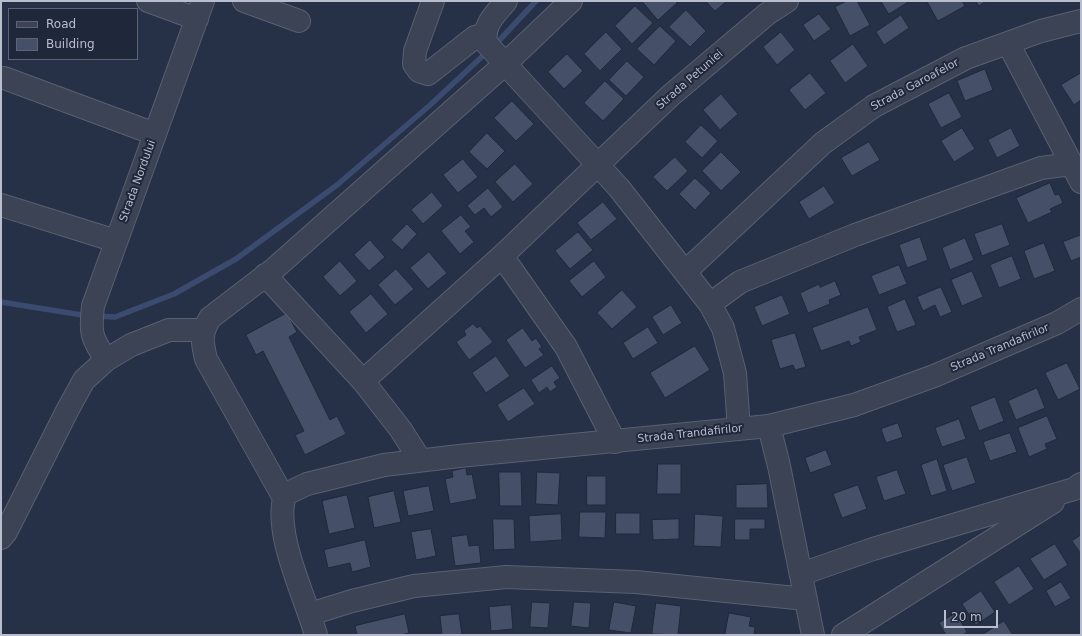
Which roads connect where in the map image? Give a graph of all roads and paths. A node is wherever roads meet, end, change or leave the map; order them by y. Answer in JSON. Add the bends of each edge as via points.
{"nodes":[{"id":1,"x":148,"y":1,"type":"edge"},
{"id":2,"x":244,"y":1,"type":"edge"},
{"id":3,"x":433,"y":1,"type":"edge"},
{"id":4,"x":506,"y":1,"type":"edge"},
{"id":5,"x":571,"y":1,"type":"edge"},
{"id":6,"x":787,"y":1,"type":"edge"},
{"id":7,"x":200,"y":10,"type":"edge"},
{"id":8,"x":299,"y":21,"type":"dead end"},
{"id":9,"x":1081,"y":21,"type":"edge"},
{"id":10,"x":1008,"y":43,"type":"junction"},
{"id":11,"x":493,"y":49,"type":"junction"},
{"id":12,"x":4,"y":78,"type":"dead end"},
{"id":13,"x":155,"y":134,"type":"junction"},
{"id":14,"x":598,"y":165,"type":"junction"},
{"id":15,"x":1076,"y":173,"type":"edge"},
{"id":16,"x":1,"y":205,"type":"edge"},
{"id":17,"x":116,"y":241,"type":"junction"},
{"id":18,"x":502,"y":256,"type":"junction"},
{"id":19,"x":685,"y":272,"type":"junction"},
{"id":20,"x":265,"y":276,"type":"junction"},
{"id":21,"x":710,"y":304,"type":"junction"},
{"id":22,"x":1081,"y":309,"type":"edge"},
{"id":23,"x":203,"y":330,"type":"junction"},
{"id":24,"x":106,"y":360,"type":"junction"},
{"id":25,"x":363,"y":381,"type":"junction"},
{"id":26,"x":769,"y":426,"type":"junction"},
{"id":27,"x":739,"y":429,"type":"junction"},
{"id":28,"x":615,"y":442,"type":"junction"},
{"id":29,"x":420,"y":460,"type":"junction"},
{"id":30,"x":1077,"y":487,"type":"edge"},
{"id":31,"x":284,"y":498,"type":"junction"},
{"id":32,"x":996,"y":512,"type":"junction"},
{"id":33,"x":1008,"y":532,"type":"junction"},
{"id":34,"x":1,"y":538,"type":"edge"},
{"id":35,"x":801,"y":574,"type":"junction"},
{"id":36,"x":806,"y":599,"type":"junction"},
{"id":37,"x":310,"y":614,"type":"junction"},
{"id":38,"x":316,"y":635,"type":"edge"},
{"id":39,"x":814,"y":635,"type":"edge"},
{"id":40,"x":842,"y":635,"type":"edge"}],
"edges":[{"from":1,"to":7,"type":"street"},
{"from":2,"to":8,"type":"street"},
{"from":3,"to":11,"type":"street","via":[[415,51],[414,64],[419,71],[428,74],[475,37]]},
{"from":4,"to":11,"type":"street","via":[[487,24]]},
{"from":5,"to":11,"type":"street"},
{"from":6,"to":14,"type":"street","name":"Strada Petuniei","via":[[767,14],[670,96]]},
{"from":7,"to":13,"type":"street","name":"Strada Nordului"},
{"from":9,"to":10,"type":"street","name":"Strada Garoafelor"},
{"from":10,"to":15,"type":"street"},
{"from":10,"to":19,"type":"street","name":"Strada Garoafelor","via":[[966,58],[874,106],[823,143]]},
{"from":11,"to":14,"type":"street"},
{"from":11,"to":20,"type":"street"},
{"from":12,"to":13,"type":"street"},
{"from":13,"to":17,"type":"street","name":"Strada Nordului"},
{"from":14,"to":18,"type":"street","name":"Strada Petuniei"},
{"from":14,"to":19,"type":"street"},
{"from":15,"to":21,"type":"street","via":[[1041,168],[855,235],[740,282]]},
{"from":16,"to":17,"type":"street"},
{"from":17,"to":24,"type":"street","name":"Strada Nordului","via":[[92,315],[94,341]]},
{"from":18,"to":25,"type":"street","name":"Strada Petuniei"},
{"from":18,"to":28,"type":"street","via":[[566,347]]},
{"from":19,"to":21,"type":"street"},
{"from":20,"to":23,"type":"street","via":[[210,318]]},
{"from":20,"to":25,"type":"street"},
{"from":21,"to":27,"type":"street","via":[[723,328],[735,373]]},
{"from":22,"to":26,"type":"street","name":"Strada Trandafirilor","via":[[1057,323],[934,376],[854,405]]},
{"from":23,"to":24,"type":"street","via":[[169,330],[131,345]]},
{"from":23,"to":31,"type":"street","via":[[202,341],[206,359]]},
{"from":24,"to":34,"type":"street","via":[[84,380]]},
{"from":25,"to":29,"type":"street","via":[[402,430]]},
{"from":26,"to":27,"type":"street","name":"Strada Trandafirilor"},
{"from":26,"to":35,"type":"street"},
{"from":27,"to":28,"type":"street","name":"Strada Trandafirilor"},
{"from":28,"to":29,"type":"street","name":"Strada Trandafirilor"},
{"from":29,"to":31,"type":"street","name":"Strada Trandafirilor","via":[[384,465],[307,484],[288,493]]},
{"from":30,"to":32,"type":"street"},
{"from":30,"to":33,"type":"street"},
{"from":31,"to":37,"type":"street","via":[[282,509],[285,542]]},
{"from":32,"to":33,"type":"street"},
{"from":32,"to":35,"type":"street","via":[[873,548]]},
{"from":33,"to":40,"type":"street"},
{"from":35,"to":36,"type":"street"},
{"from":36,"to":37,"type":"street","via":[[636,582],[506,577],[414,586],[352,600]]},
{"from":36,"to":39,"type":"street"},
{"from":37,"to":38,"type":"street"}]}
